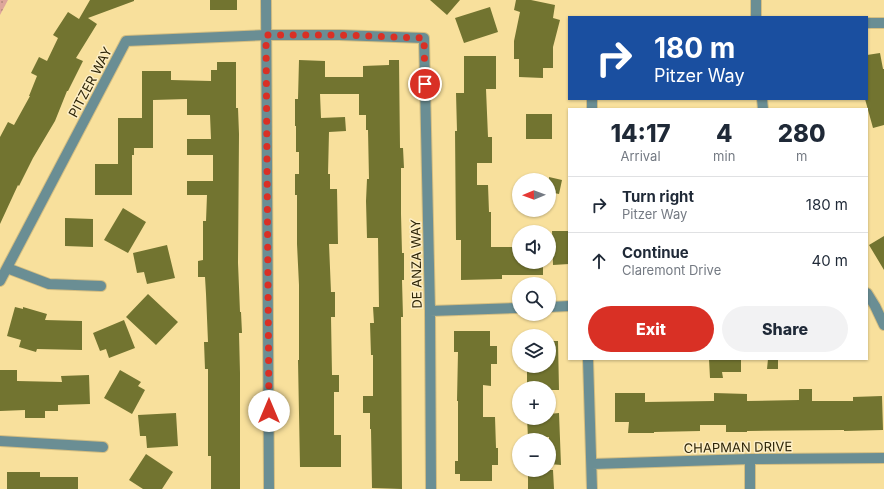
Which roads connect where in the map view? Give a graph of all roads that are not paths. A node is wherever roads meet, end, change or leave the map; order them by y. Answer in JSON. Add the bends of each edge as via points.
{"nodes":[{"id":1,"x":266,"y":0,"type":"edge"},
{"id":2,"x":756,"y":0,"type":"edge"},
{"id":3,"x":756,"y":16,"type":"edge"},
{"id":4,"x":868,"y":23,"type":"edge"},
{"id":5,"x":884,"y":23,"type":"edge"},
{"id":6,"x":266,"y":35,"type":"junction"},
{"id":7,"x":424,"y":38,"type":"joint"},
{"id":8,"x":7,"y":268,"type":"junction"},
{"id":9,"x":0,"y":281,"type":"edge"},
{"id":10,"x":101,"y":286,"type":"dead end"},
{"id":11,"x":868,"y":295,"type":"edge"},
{"id":12,"x":568,"y":306,"type":"edge"},
{"id":13,"x":556,"y":307,"type":"edge"},
{"id":14,"x":512,"y":308,"type":"edge"},
{"id":15,"x":430,"y":311,"type":"junction"},
{"id":16,"x":884,"y":325,"type":"edge"},
{"id":17,"x":588,"y":360,"type":"edge"},
{"id":18,"x":0,"y":441,"type":"edge"},
{"id":19,"x":103,"y":447,"type":"dead end"},
{"id":20,"x":884,"y":458,"type":"edge"},
{"id":21,"x":750,"y":459,"type":"junction"},
{"id":22,"x":592,"y":464,"type":"junction"},
{"id":23,"x":269,"y":489,"type":"edge"},
{"id":24,"x":431,"y":489,"type":"edge"},
{"id":25,"x":592,"y":489,"type":"edge"},
{"id":26,"x":750,"y":489,"type":"edge"}],
"edges":[{"from":1,"to":6,"type":"street"},
{"from":2,"to":3,"type":"street"},
{"from":4,"to":5,"type":"street"},
{"from":6,"to":7,"type":"street","name":"PITZER WAY"},
{"from":6,"to":8,"type":"street","name":"PITZER WAY","via":[[126,41]]},
{"from":6,"to":23,"type":"street"},
{"from":7,"to":15,"type":"street","name":"DE ANZA WAY"},
{"from":8,"to":9,"type":"street","name":"PITZER WAY"},
{"from":8,"to":10,"type":"street","via":[[49,284]]},
{"from":11,"to":16,"type":"street"},
{"from":12,"to":13,"type":"street"},
{"from":14,"to":15,"type":"street"},
{"from":15,"to":24,"type":"street","name":"DE ANZA WAY"},
{"from":17,"to":22,"type":"street"},
{"from":18,"to":19,"type":"street"},
{"from":20,"to":21,"type":"street","name":"CHAPMAN DRIVE"},
{"from":21,"to":22,"type":"street","name":"CHAPMAN DRIVE"},
{"from":21,"to":26,"type":"street"},
{"from":22,"to":25,"type":"street"}]}
